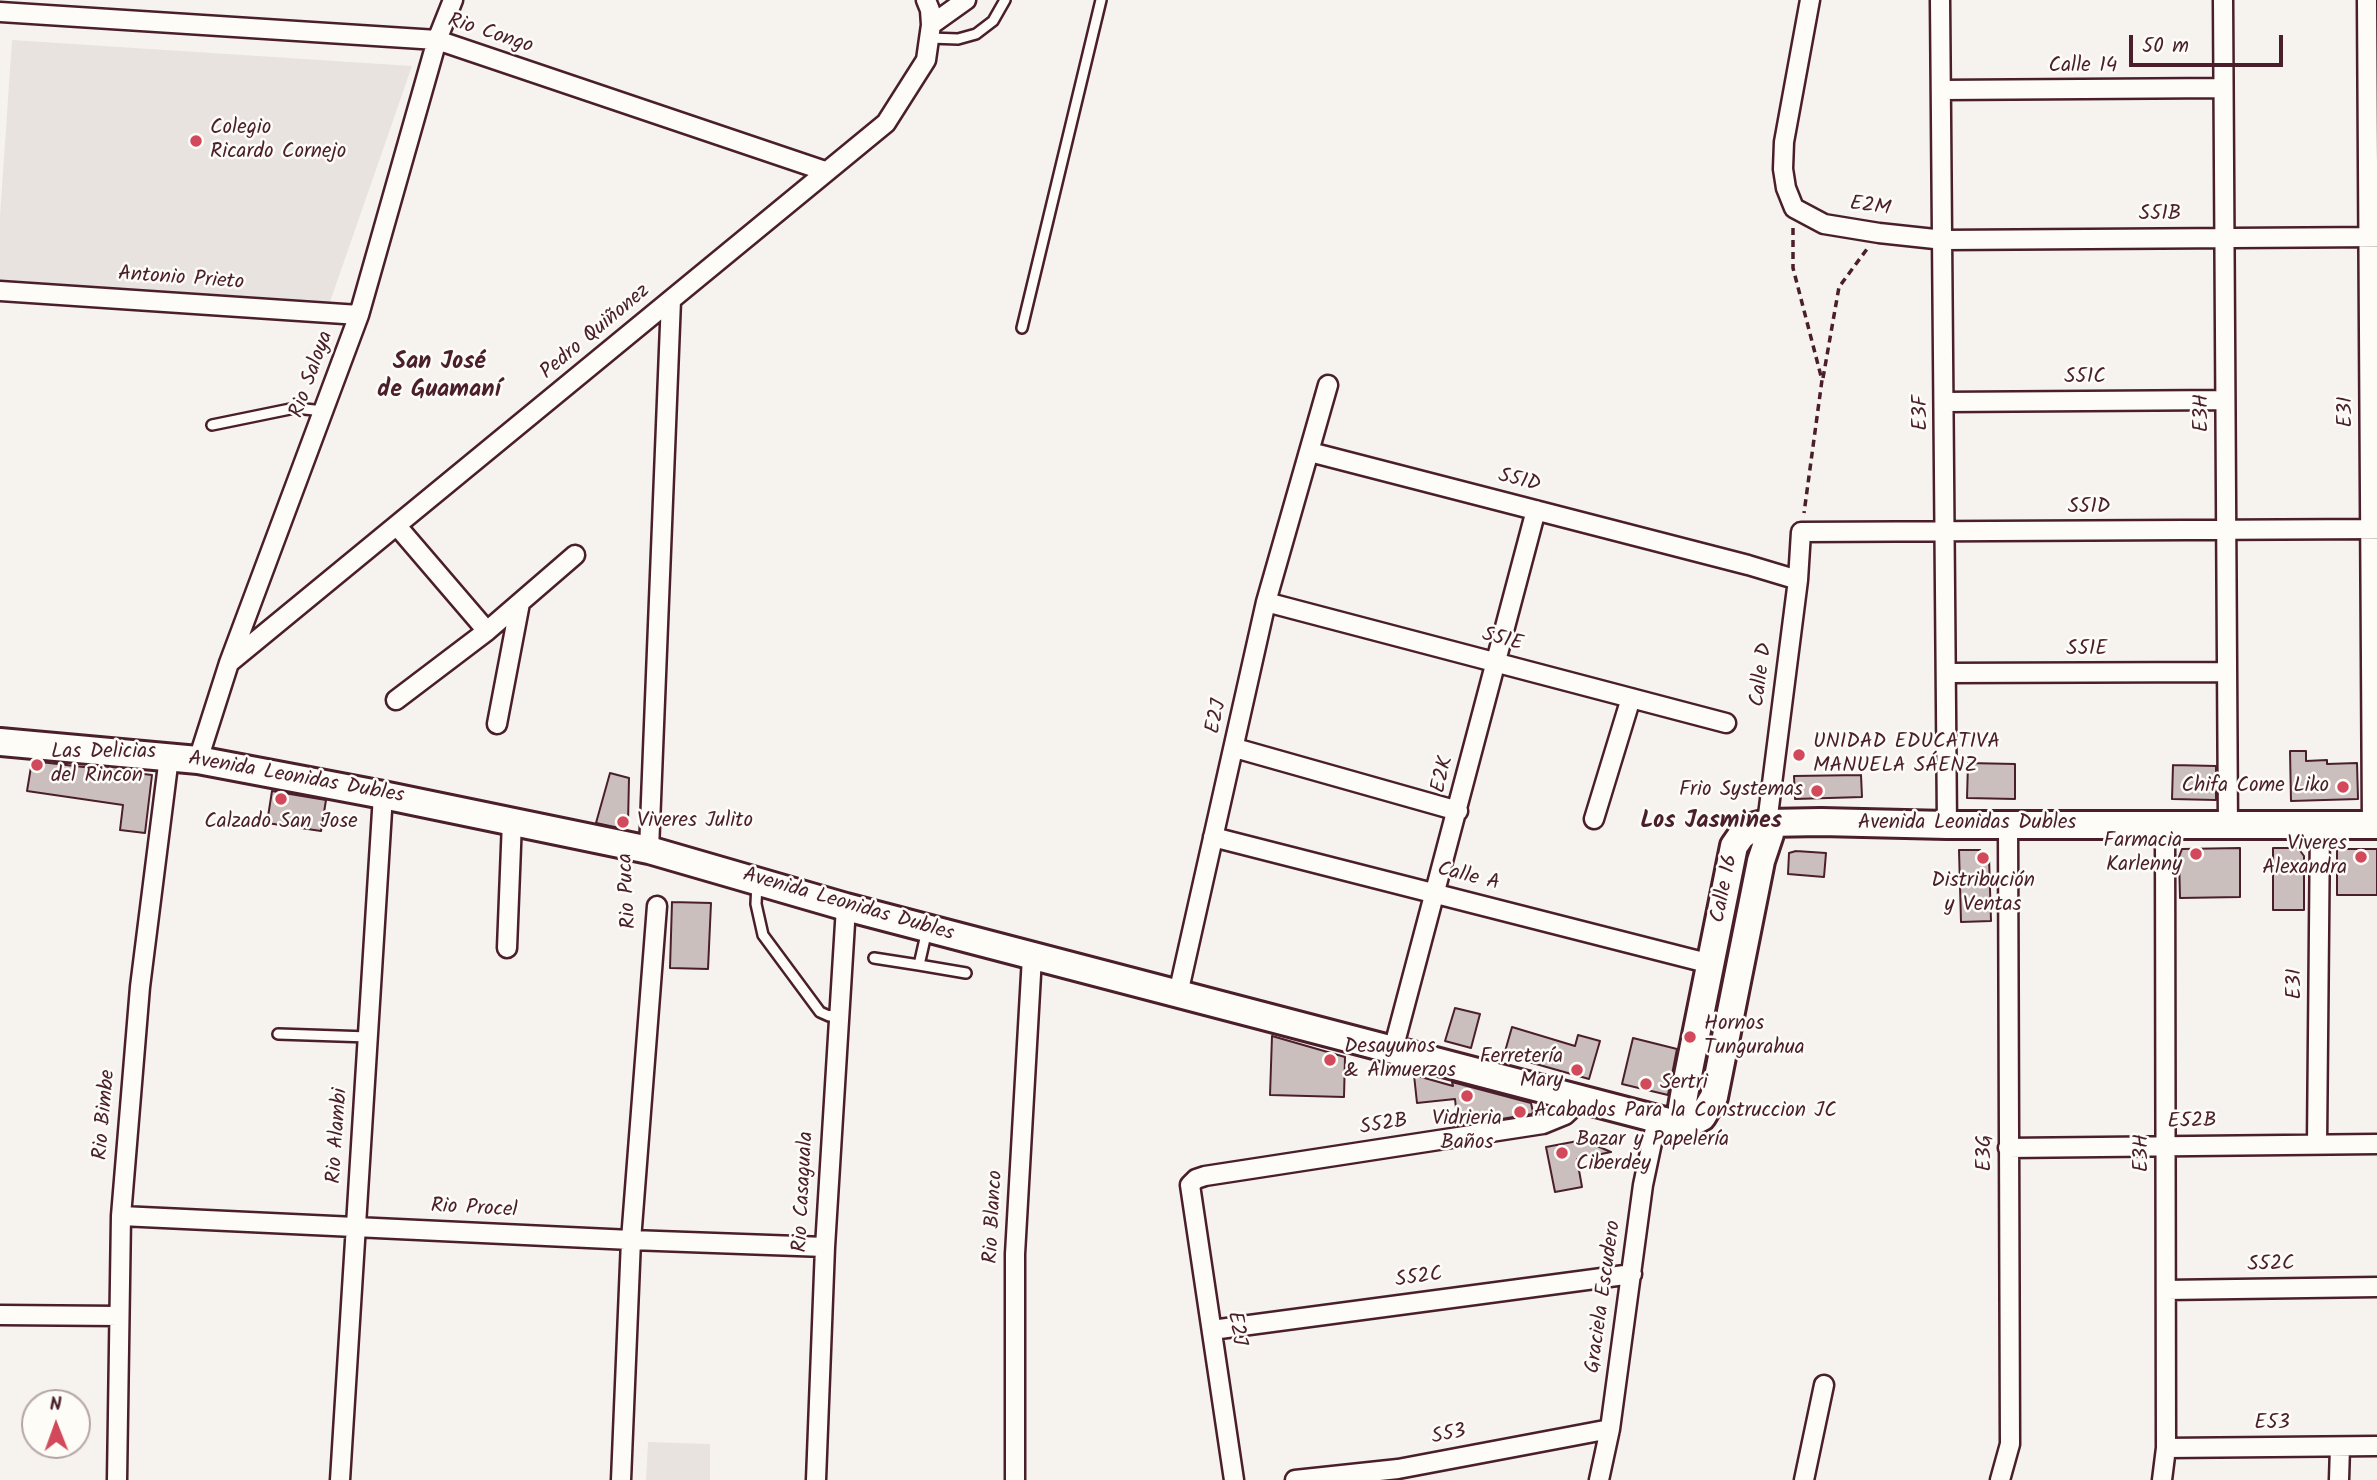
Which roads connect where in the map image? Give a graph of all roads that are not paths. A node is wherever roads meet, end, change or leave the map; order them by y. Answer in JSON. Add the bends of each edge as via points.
{"nodes":[{"id":1,"x":453,"y":0,"type":"edge"},
{"id":2,"x":926,"y":0,"type":"edge"},
{"id":3,"x":966,"y":0,"type":"edge"},
{"id":4,"x":1005,"y":0,"type":"edge"},
{"id":5,"x":1101,"y":0,"type":"edge"},
{"id":6,"x":1810,"y":0,"type":"edge"},
{"id":7,"x":1940,"y":0,"type":"edge"},
{"id":8,"x":2223,"y":0,"type":"edge"},
{"id":9,"x":2367,"y":0,"type":"edge"},
{"id":10,"x":0,"y":12,"type":"edge"},
{"id":11,"x":930,"y":31,"type":"junction"},
{"id":12,"x":437,"y":40,"type":"junction"},
{"id":13,"x":2223,"y":89,"type":"junction"},
{"id":14,"x":1942,"y":90,"type":"junction"},
{"id":15,"x":825,"y":171,"type":"junction"},
{"id":16,"x":2373,"y":237,"type":"edge"},
{"id":17,"x":2224,"y":238,"type":"junction"},
{"id":18,"x":1944,"y":240,"type":"junction"},
{"id":19,"x":0,"y":291,"type":"edge"},
{"id":20,"x":671,"y":300,"type":"junction"},
{"id":21,"x":359,"y":315,"type":"junction"},
{"id":22,"x":1022,"y":328,"type":"dead end"},
{"id":23,"x":1328,"y":385,"type":"dead end"},
{"id":24,"x":2225,"y":400,"type":"junction"},
{"id":25,"x":1944,"y":402,"type":"junction"},
{"id":26,"x":324,"y":411,"type":"junction"},
{"id":27,"x":212,"y":425,"type":"dead end"},
{"id":28,"x":1310,"y":452,"type":"junction"},
{"id":29,"x":1536,"y":510,"type":"junction"},
{"id":30,"x":397,"y":526,"type":"junction"},
{"id":31,"x":2374,"y":528,"type":"edge"},
{"id":32,"x":2226,"y":530,"type":"junction"},
{"id":33,"x":1945,"y":531,"type":"junction"},
{"id":34,"x":1801,"y":532,"type":"joint"},
{"id":35,"x":575,"y":555,"type":"dead end"},
{"id":36,"x":1798,"y":580,"type":"junction"},
{"id":37,"x":520,"y":603,"type":"junction"},
{"id":38,"x":1266,"y":603,"type":"junction"},
{"id":39,"x":487,"y":631,"type":"junction"},
{"id":40,"x":229,"y":663,"type":"junction"},
{"id":41,"x":1495,"y":663,"type":"junction"},
{"id":42,"x":2227,"y":672,"type":"junction"},
{"id":43,"x":1947,"y":673,"type":"junction"},
{"id":44,"x":1631,"y":698,"type":"junction"},
{"id":45,"x":396,"y":700,"type":"dead end"},
{"id":46,"x":1726,"y":723,"type":"dead end"},
{"id":47,"x":497,"y":724,"type":"dead end"},
{"id":48,"x":0,"y":742,"type":"edge"},
{"id":49,"x":1235,"y":748,"type":"junction"},
{"id":50,"x":169,"y":757,"type":"junction"},
{"id":51,"x":198,"y":760,"type":"junction"},
{"id":52,"x":383,"y":795,"type":"junction"},
{"id":53,"x":1458,"y":811,"type":"junction"},
{"id":54,"x":1594,"y":819,"type":"dead end"},
{"id":55,"x":512,"y":821,"type":"junction"},
{"id":56,"x":1767,"y":823,"type":"junction"},
{"id":57,"x":2320,"y":824,"type":"junction"},
{"id":58,"x":1947,"y":825,"type":"junction"},
{"id":59,"x":2008,"y":825,"type":"junction"},
{"id":60,"x":2165,"y":825,"type":"junction"},
{"id":61,"x":2228,"y":825,"type":"junction"},
{"id":62,"x":2375,"y":825,"type":"edge"},
{"id":63,"x":1213,"y":836,"type":"junction"},
{"id":64,"x":649,"y":850,"type":"junction"},
{"id":65,"x":757,"y":881,"type":"junction"},
{"id":66,"x":1434,"y":893,"type":"junction"},
{"id":67,"x":657,"y":906,"type":"dead end"},
{"id":68,"x":846,"y":908,"type":"junction"},
{"id":69,"x":927,"y":929,"type":"junction"},
{"id":70,"x":507,"y":948,"type":"dead end"},
{"id":71,"x":1032,"y":957,"type":"junction"},
{"id":72,"x":874,"y":958,"type":"dead end"},
{"id":73,"x":1711,"y":964,"type":"junction"},
{"id":74,"x":919,"y":965,"type":"junction"},
{"id":75,"x":965,"y":973,"type":"dead end"},
{"id":76,"x":1178,"y":994,"type":"junction"},
{"id":77,"x":838,"y":1014,"type":"junction"},
{"id":78,"x":278,"y":1034,"type":"dead end"},
{"id":79,"x":369,"y":1037,"type":"junction"},
{"id":80,"x":1393,"y":1050,"type":"junction"},
{"id":81,"x":1581,"y":1100,"type":"junction"},
{"id":82,"x":1657,"y":1119,"type":"junction"},
{"id":83,"x":1684,"y":1126,"type":"junction"},
{"id":84,"x":2377,"y":1143,"type":"edge"},
{"id":85,"x":2317,"y":1144,"type":"junction"},
{"id":86,"x":2166,"y":1146,"type":"junction"},
{"id":87,"x":2008,"y":1147,"type":"junction"},
{"id":88,"x":1190,"y":1185,"type":"joint"},
{"id":89,"x":121,"y":1216,"type":"junction"},
{"id":90,"x":355,"y":1227,"type":"junction"},
{"id":91,"x":631,"y":1240,"type":"junction"},
{"id":92,"x":825,"y":1247,"type":"junction"},
{"id":93,"x":1632,"y":1274,"type":"junction"},
{"id":94,"x":2377,"y":1287,"type":"edge"},
{"id":95,"x":2166,"y":1290,"type":"junction"},
{"id":96,"x":0,"y":1315,"type":"edge"},
{"id":97,"x":119,"y":1316,"type":"junction"},
{"id":98,"x":1212,"y":1330,"type":"junction"},
{"id":99,"x":1824,"y":1385,"type":"dead end"},
{"id":100,"x":1610,"y":1429,"type":"junction"},
{"id":101,"x":2377,"y":1446,"type":"edge"},
{"id":102,"x":2340,"y":1447,"type":"junction"},
{"id":103,"x":2166,"y":1448,"type":"junction"},
{"id":104,"x":1399,"y":1474,"type":"edge"},
{"id":105,"x":117,"y":1480,"type":"edge"},
{"id":106,"x":340,"y":1480,"type":"edge"},
{"id":107,"x":621,"y":1480,"type":"edge"},
{"id":108,"x":816,"y":1480,"type":"edge"},
{"id":109,"x":1015,"y":1480,"type":"edge"},
{"id":110,"x":1234,"y":1480,"type":"edge"},
{"id":111,"x":1295,"y":1480,"type":"edge"},
{"id":112,"x":1599,"y":1480,"type":"edge"},
{"id":113,"x":1804,"y":1480,"type":"edge"},
{"id":114,"x":2000,"y":1480,"type":"edge"},
{"id":115,"x":2162,"y":1480,"type":"edge"},
{"id":116,"x":2339,"y":1480,"type":"edge"}],
"edges":[{"from":1,"to":12,"type":"street","name":"Rio Saloya"},
{"from":2,"to":11,"type":"street","name":"Pedro Quiñonez"},
{"from":3,"to":11,"type":"street"},
{"from":4,"to":11,"type":"lane","via":[[993,21],[976,34],[958,39]]},
{"from":5,"to":22,"type":"lane"},
{"from":6,"to":18,"type":"street","name":"E2M","via":[[1784,142],[1783,170],[1794,208],[1824,224]]},
{"from":7,"to":14,"type":"street","name":"E3F"},
{"from":8,"to":13,"type":"street","name":"E3H"},
{"from":9,"to":16,"type":"street","name":"E3I"},
{"from":10,"to":12,"type":"street","name":"Rio Congo"},
{"from":11,"to":15,"type":"street","name":"Pedro Quiñonez","via":[[926,60],[887,123]]},
{"from":12,"to":15,"type":"street","name":"Rio Congo"},
{"from":12,"to":21,"type":"street","name":"Rio Saloya"},
{"from":13,"to":14,"type":"street","name":"Calle 14"},
{"from":13,"to":17,"type":"street","name":"E3H"},
{"from":14,"to":18,"type":"street","name":"E3F"},
{"from":15,"to":20,"type":"street","name":"Pedro Quiñonez"},
{"from":16,"to":17,"type":"street","name":"S51B"},
{"from":16,"to":31,"type":"street","name":"E3I"},
{"from":17,"to":18,"type":"street","name":"S51B"},
{"from":17,"to":24,"type":"street","name":"E3H"},
{"from":18,"to":25,"type":"street","name":"E3F"},
{"from":19,"to":21,"type":"street","name":"Antonio Prieto"},
{"from":20,"to":30,"type":"street","name":"Pedro Quiñonez"},
{"from":20,"to":64,"type":"street","name":"Rio Puca"},
{"from":21,"to":26,"type":"street","name":"Rio Saloya"},
{"from":23,"to":28,"type":"street","name":"E2J"},
{"from":24,"to":25,"type":"street","name":"S51C"},
{"from":24,"to":32,"type":"street","name":"E3H"},
{"from":25,"to":33,"type":"street","name":"E3F"},
{"from":26,"to":27,"type":"lane","via":[[295,408]]},
{"from":26,"to":40,"type":"street","name":"Rio Saloya"},
{"from":28,"to":29,"type":"street","name":"S51D"},
{"from":28,"to":38,"type":"street","name":"E2J"},
{"from":29,"to":36,"type":"street","name":"S51D"},
{"from":29,"to":41,"type":"street","name":"E2K"},
{"from":30,"to":39,"type":"street"},
{"from":30,"to":40,"type":"street","name":"Pedro Quiñonez"},
{"from":31,"to":32,"type":"street","name":"S51D"},
{"from":31,"to":62,"type":"street","name":"E3I"},
{"from":32,"to":33,"type":"street","name":"S51D"},
{"from":32,"to":42,"type":"street","name":"E3H"},
{"from":33,"to":34,"type":"street","name":"S51D"},
{"from":33,"to":43,"type":"street","name":"E3F"},
{"from":34,"to":36,"type":"street","name":"Calle D"},
{"from":35,"to":37,"type":"street"},
{"from":36,"to":56,"type":"street","name":"Calle D"},
{"from":37,"to":39,"type":"street"},
{"from":37,"to":47,"type":"street"},
{"from":38,"to":41,"type":"street","name":"S51E"},
{"from":38,"to":49,"type":"street","name":"E2J"},
{"from":39,"to":45,"type":"street"},
{"from":40,"to":51,"type":"street","name":"Rio Saloya"},
{"from":41,"to":44,"type":"street","name":"S51E"},
{"from":41,"to":53,"type":"street","name":"E2K"},
{"from":42,"to":43,"type":"street","name":"S51E"},
{"from":42,"to":61,"type":"street","name":"E3H"},
{"from":43,"to":58,"type":"street","name":"E3F"},
{"from":44,"to":46,"type":"street","name":"S51E"},
{"from":44,"to":54,"type":"street"},
{"from":48,"to":50,"type":"main road","name":"Avenida Leonidas Dubles"},
{"from":49,"to":53,"type":"street"},
{"from":49,"to":63,"type":"street","name":"E2J"},
{"from":50,"to":51,"type":"main road","name":"Avenida Leonidas Dubles"},
{"from":50,"to":89,"type":"street","name":"Rio Bimbe","via":[[140,987]]},
{"from":51,"to":52,"type":"main road","name":"Avenida Leonidas Dubles"},
{"from":52,"to":55,"type":"main road","name":"Avenida Leonidas Dubles"},
{"from":52,"to":79,"type":"street","name":"Rio Alambi"},
{"from":53,"to":66,"type":"street","name":"E2K"},
{"from":55,"to":64,"type":"main road","name":"Avenida Leonidas Dubles"},
{"from":55,"to":70,"type":"street"},
{"from":56,"to":58,"type":"main road","name":"Avenida Leonidas Dubles"},
{"from":56,"to":73,"type":"main road","name":"Calle 16","via":[[1749,829],[1734,846]]},
{"from":56,"to":83,"type":"main road","name":"Calle 16","via":[[1770,834],[1714,1097],[1702,1116]]},
{"from":57,"to":61,"type":"main road","name":"Avenida Leonidas Dubles"},
{"from":57,"to":62,"type":"main road","name":"Avenida Leonidas Dubles"},
{"from":57,"to":85,"type":"street","name":"E3I"},
{"from":58,"to":59,"type":"main road","name":"Avenida Leonidas Dubles"},
{"from":59,"to":60,"type":"main road","name":"Avenida Leonidas Dubles"},
{"from":59,"to":87,"type":"street","name":"E3G"},
{"from":60,"to":61,"type":"main road","name":"Avenida Leonidas Dubles"},
{"from":60,"to":86,"type":"street","name":"E3H"},
{"from":63,"to":66,"type":"street","name":"Calle A"},
{"from":63,"to":76,"type":"street","name":"E2J"},
{"from":64,"to":65,"type":"main road","name":"Avenida Leonidas Dubles"},
{"from":65,"to":68,"type":"main road","name":"Avenida Leonidas Dubles"},
{"from":65,"to":77,"type":"lane","via":[[756,904],[763,935],[820,1013]]},
{"from":66,"to":73,"type":"street","name":"Calle A"},
{"from":66,"to":80,"type":"street","name":"E2K"},
{"from":67,"to":91,"type":"street","name":"Rio Puca"},
{"from":68,"to":69,"type":"main road","name":"Avenida Leonidas Dubles"},
{"from":68,"to":77,"type":"street","name":"Rio Casaguala"},
{"from":69,"to":71,"type":"main road","name":"Avenida Leonidas Dubles"},
{"from":69,"to":74,"type":"lane"},
{"from":71,"to":76,"type":"main road","name":"Avenida Leonidas Dubles"},
{"from":71,"to":109,"type":"street","name":"Rio Blanco","via":[[1015,1254]]},
{"from":72,"to":74,"type":"lane"},
{"from":73,"to":83,"type":"main road","name":"Calle 16","via":[[1682,1107]]},
{"from":74,"to":75,"type":"lane"},
{"from":76,"to":80,"type":"main road","name":"Avenida Leonidas Dubles"},
{"from":77,"to":92,"type":"street","name":"Rio Casaguala"},
{"from":78,"to":79,"type":"lane"},
{"from":79,"to":90,"type":"street","name":"Rio Alambi"},
{"from":80,"to":81,"type":"main road","name":"Avenida Leonidas Dubles"},
{"from":81,"to":82,"type":"main road","name":"Avenida Leonidas Dubles"},
{"from":81,"to":88,"type":"street","name":"S52B","via":[[1565,1115],[1543,1124],[1205,1177]]},
{"from":82,"to":83,"type":"main road","name":"Avenida Leonidas Dubles"},
{"from":82,"to":93,"type":"street","name":"Graciela Escudero"},
{"from":84,"to":85,"type":"street","name":"E52B"},
{"from":85,"to":86,"type":"street","name":"E52B"},
{"from":86,"to":87,"type":"street","name":"E52B"},
{"from":86,"to":95,"type":"street","name":"E3H"},
{"from":87,"to":114,"type":"street","name":"E3G","via":[[2010,1444]]},
{"from":88,"to":98,"type":"street","name":"E2J"},
{"from":89,"to":90,"type":"street","name":"Rio Procel"},
{"from":89,"to":97,"type":"street","name":"Rio Bimbe"},
{"from":90,"to":91,"type":"street","name":"Rio Procel"},
{"from":90,"to":106,"type":"street","name":"Rio Alambi"},
{"from":91,"to":92,"type":"street","name":"Rio Procel"},
{"from":91,"to":107,"type":"street","name":"Rio Puca"},
{"from":92,"to":108,"type":"street","name":"Rio Casaguala"},
{"from":93,"to":98,"type":"street","name":"S52C"},
{"from":93,"to":100,"type":"street","name":"Graciela Escudero"},
{"from":94,"to":95,"type":"street","name":"S52C"},
{"from":95,"to":103,"type":"street","name":"E3H"},
{"from":96,"to":97,"type":"street"},
{"from":97,"to":105,"type":"street","name":"Rio Bimbe"},
{"from":98,"to":110,"type":"street","name":"E2J"},
{"from":99,"to":113,"type":"street"},
{"from":100,"to":104,"type":"street","name":"S53"},
{"from":100,"to":112,"type":"street","name":"Graciela Escudero"},
{"from":101,"to":102,"type":"street","name":"E53"},
{"from":102,"to":103,"type":"street","name":"E53"},
{"from":102,"to":116,"type":"street"},
{"from":103,"to":115,"type":"street","name":"E3H"},
{"from":104,"to":111,"type":"street","name":"S53"}]}
